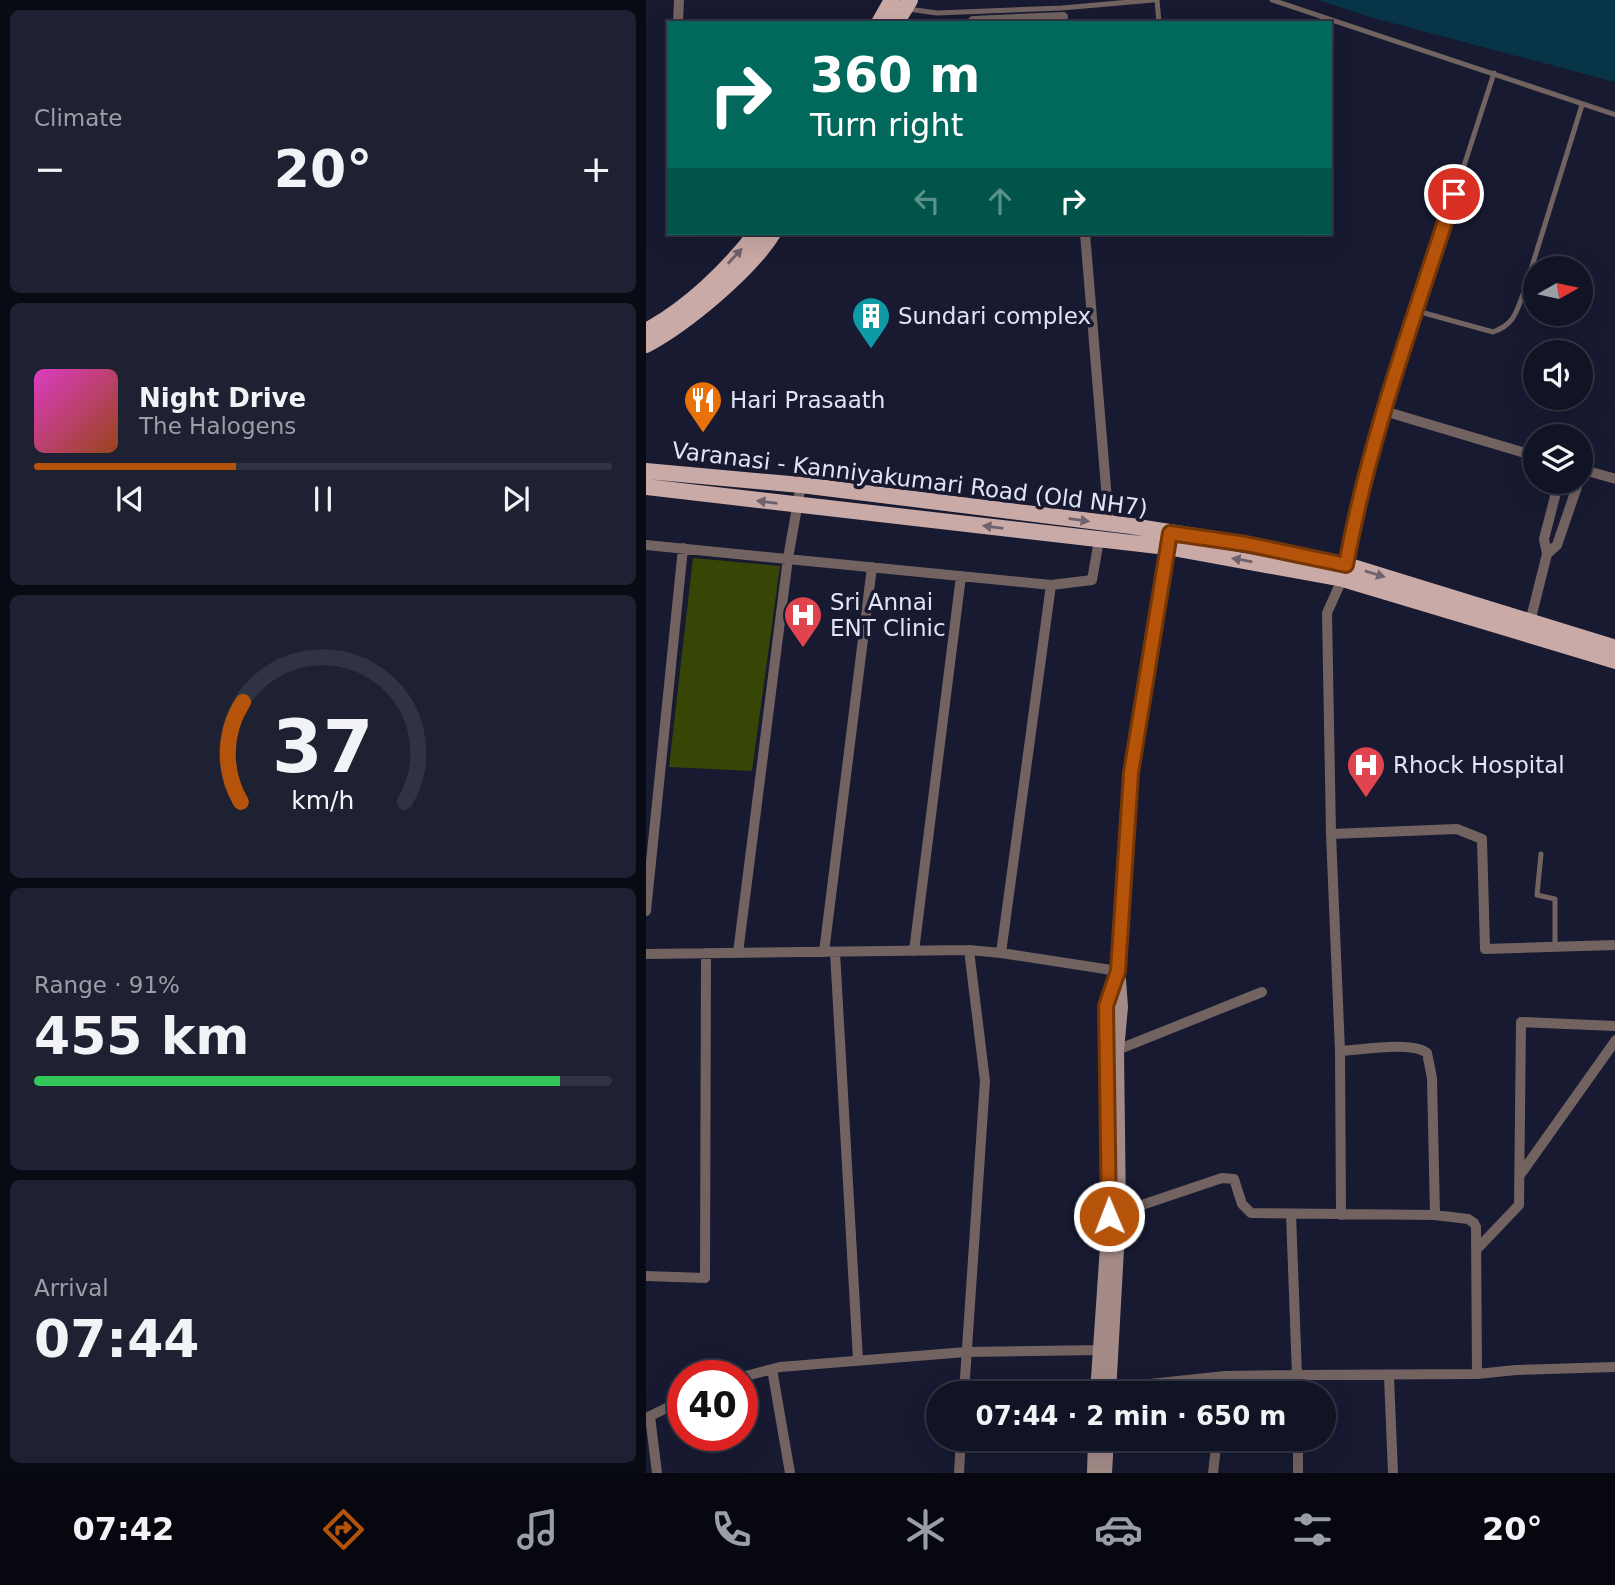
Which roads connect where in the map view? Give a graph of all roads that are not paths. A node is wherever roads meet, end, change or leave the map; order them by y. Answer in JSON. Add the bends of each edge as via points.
{"nodes":[{"id":1,"x":679,"y":0,"type":"edge"},
{"id":2,"x":1155,"y":0,"type":"edge"},
{"id":3,"x":1272,"y":0,"type":"edge"},
{"id":4,"x":899,"y":3,"type":"edge"},
{"id":5,"x":1063,"y":16,"type":"edge"},
{"id":6,"x":678,"y":21,"type":"edge"},
{"id":7,"x":881,"y":21,"type":"edge"},
{"id":8,"x":896,"y":21,"type":"edge"},
{"id":9,"x":987,"y":21,"type":"edge"},
{"id":10,"x":1159,"y":21,"type":"edge"},
{"id":11,"x":1494,"y":73,"type":"junction"},
{"id":12,"x":1582,"y":105,"type":"junction"},
{"id":13,"x":1615,"y":115,"type":"edge"},
{"id":14,"x":754,"y":235,"type":"edge"},
{"id":15,"x":772,"y":235,"type":"edge"},
{"id":16,"x":1085,"y":235,"type":"edge"},
{"id":17,"x":1417,"y":311,"type":"junction"},
{"id":18,"x":646,"y":331,"type":"edge"},
{"id":19,"x":646,"y":345,"type":"edge"},
{"id":20,"x":1384,"y":411,"type":"junction"},
{"id":21,"x":1523,"y":452,"type":"edge"},
{"id":22,"x":646,"y":471,"type":"edge"},
{"id":23,"x":1593,"y":474,"type":"edge"},
{"id":24,"x":1615,"y":479,"type":"edge"},
{"id":25,"x":801,"y":485,"type":"junction"},
{"id":26,"x":646,"y":487,"type":"edge"},
{"id":27,"x":1556,"y":494,"type":"edge"},
{"id":28,"x":1575,"y":494,"type":"edge"},
{"id":29,"x":795,"y":505,"type":"junction"},
{"id":30,"x":1109,"y":524,"type":"junction"},
{"id":31,"x":1099,"y":540,"type":"junction"},
{"id":32,"x":1169,"y":540,"type":"junction"},
{"id":33,"x":646,"y":545,"type":"edge"},
{"id":34,"x":683,"y":548,"type":"junction"},
{"id":35,"x":1547,"y":554,"type":"junction"},
{"id":36,"x":788,"y":558,"type":"junction"},
{"id":37,"x":872,"y":567,"type":"junction"},
{"id":38,"x":1344,"y":572,"type":"junction"},
{"id":39,"x":961,"y":576,"type":"junction"},
{"id":40,"x":1051,"y":585,"type":"junction"},
{"id":41,"x":1530,"y":622,"type":"junction"},
{"id":42,"x":1615,"y":648,"type":"edge"},
{"id":43,"x":1615,"y":661,"type":"edge"},
{"id":44,"x":1331,"y":834,"type":"junction"},
{"id":45,"x":1541,"y":854,"type":"dead end"},
{"id":46,"x":646,"y":911,"type":"edge"},
{"id":47,"x":1615,"y":945,"type":"edge"},
{"id":48,"x":1555,"y":946,"type":"junction"},
{"id":49,"x":969,"y":950,"type":"junction"},
{"id":50,"x":914,"y":951,"type":"junction"},
{"id":51,"x":829,"y":952,"type":"junction"},
{"id":52,"x":706,"y":953,"type":"junction"},
{"id":53,"x":738,"y":953,"type":"junction"},
{"id":54,"x":1001,"y":953,"type":"junction"},
{"id":55,"x":646,"y":954,"type":"edge"},
{"id":56,"x":1118,"y":971,"type":"junction"},
{"id":57,"x":1262,"y":992,"type":"dead end"},
{"id":58,"x":1615,"y":1026,"type":"edge"},
{"id":59,"x":1615,"y":1040,"type":"edge"},
{"id":60,"x":1117,"y":1050,"type":"junction"},
{"id":61,"x":1340,"y":1051,"type":"junction"},
{"id":62,"x":1520,"y":1176,"type":"junction"},
{"id":63,"x":1291,"y":1214,"type":"junction"},
{"id":64,"x":1114,"y":1215,"type":"junction"},
{"id":65,"x":1341,"y":1215,"type":"junction"},
{"id":66,"x":1435,"y":1215,"type":"junction"},
{"id":67,"x":1477,"y":1249,"type":"junction"},
{"id":68,"x":646,"y":1276,"type":"edge"},
{"id":69,"x":1101,"y":1350,"type":"junction"},
{"id":70,"x":966,"y":1352,"type":"junction"},
{"id":71,"x":858,"y":1360,"type":"junction"},
{"id":72,"x":1615,"y":1367,"type":"edge"},
{"id":73,"x":772,"y":1369,"type":"junction"},
{"id":74,"x":758,"y":1373,"type":"edge"},
{"id":75,"x":1477,"y":1374,"type":"junction"},
{"id":76,"x":1297,"y":1375,"type":"junction"},
{"id":77,"x":1225,"y":1376,"type":"junction"},
{"id":78,"x":1389,"y":1376,"type":"junction"},
{"id":79,"x":965,"y":1381,"type":"edge"},
{"id":80,"x":1103,"y":1381,"type":"edge"},
{"id":81,"x":1104,"y":1381,"type":"edge"},
{"id":82,"x":1184,"y":1381,"type":"edge"},
{"id":83,"x":1224,"y":1381,"type":"edge"},
{"id":84,"x":1297,"y":1381,"type":"edge"},
{"id":85,"x":667,"y":1408,"type":"edge"},
{"id":86,"x":648,"y":1417,"type":"edge"},
{"id":87,"x":960,"y":1451,"type":"edge"},
{"id":88,"x":1095,"y":1451,"type":"edge"},
{"id":89,"x":1106,"y":1451,"type":"edge"},
{"id":90,"x":1216,"y":1451,"type":"edge"},
{"id":91,"x":1298,"y":1451,"type":"edge"},
{"id":92,"x":657,"y":1473,"type":"edge"},
{"id":93,"x":790,"y":1473,"type":"edge"},
{"id":94,"x":959,"y":1473,"type":"edge"},
{"id":95,"x":1094,"y":1473,"type":"edge"},
{"id":96,"x":1105,"y":1473,"type":"edge"},
{"id":97,"x":1213,"y":1473,"type":"edge"},
{"id":98,"x":1298,"y":1473,"type":"edge"},
{"id":99,"x":1393,"y":1473,"type":"edge"}],
"edges":[{"from":1,"to":6,"type":"street"},
{"from":2,"to":5,"type":"lane"},
{"from":2,"to":10,"type":"lane"},
{"from":3,"to":11,"type":"lane"},
{"from":4,"to":5,"type":"lane","via":[[937,13]]},
{"from":4,"to":7,"type":"main road"},
{"from":4,"to":8,"type":"main road"},
{"from":5,"to":9,"type":"street"},
{"from":11,"to":12,"type":"lane"},
{"from":11,"to":17,"type":"lane"},
{"from":12,"to":13,"type":"lane"},
{"from":12,"to":17,"type":"lane","via":[[1512,321],[1493,332]]},
{"from":18,"to":14,"type":"main road","one_way":true,"via":[[710,283]]},
{"from":15,"to":19,"type":"main road","via":[[710,301]]},
{"from":16,"to":30,"type":"street"},
{"from":17,"to":20,"type":"lane"},
{"from":20,"to":21,"type":"street"},
{"from":20,"to":38,"type":"lane"},
{"from":22,"to":25,"type":"main road","name":"Varanasi - Kanniyakumari Road (Old NH7)"},
{"from":23,"to":24,"type":"street"},
{"from":25,"to":29,"type":"street"},
{"from":25,"to":30,"type":"main road","name":"Varanasi - Kanniyakumari Road (Old NH7)","one_way":true},
{"from":29,"to":26,"type":"main road","name":"Varanasi - Kanniyakumari Road (Old NH7)","one_way":true},
{"from":27,"to":35,"type":"street","via":[[1544,539]]},
{"from":28,"to":35,"type":"street","via":[[1557,545]]},
{"from":31,"to":29,"type":"main road","name":"Varanasi - Kanniyakumari Road (Old NH7)","one_way":true},
{"from":29,"to":36,"type":"street"},
{"from":30,"to":32,"type":"main road","name":"Varanasi - Kanniyakumari Road (Old NH7)"},
{"from":31,"to":32,"type":"main road","name":"Varanasi - Kanniyakumari Road (Old NH7)"},
{"from":31,"to":40,"type":"street","via":[[1092,580]]},
{"from":32,"to":38,"type":"main road","name":"Varanasi - Kanniyakumari Road (Old NH7)","via":[[1246,544]]},
{"from":32,"to":56,"type":"street","via":[[1131,773]]},
{"from":33,"to":34,"type":"street"},
{"from":34,"to":36,"type":"street"},
{"from":34,"to":46,"type":"street"},
{"from":35,"to":41,"type":"street"},
{"from":36,"to":37,"type":"street"},
{"from":36,"to":53,"type":"street"},
{"from":37,"to":39,"type":"street"},
{"from":37,"to":51,"type":"street"},
{"from":38,"to":41,"type":"main road","name":"Varanasi - Kanniyakumari Road (Old NH7)","one_way":true},
{"from":38,"to":43,"type":"main road","name":"Varanasi - Kanniyakumari Road (Old NH7)"},
{"from":38,"to":44,"type":"street","via":[[1327,613]]},
{"from":39,"to":40,"type":"street"},
{"from":39,"to":50,"type":"street"},
{"from":40,"to":54,"type":"street"},
{"from":41,"to":42,"type":"main road","name":"Varanasi - Kanniyakumari Road (Old NH7)"},
{"from":44,"to":48,"type":"street","via":[[1457,829],[1482,839],[1485,949]]},
{"from":44,"to":61,"type":"street"},
{"from":45,"to":48,"type":"lane","via":[[1537,895],[1555,899]]},
{"from":47,"to":48,"type":"street"},
{"from":49,"to":50,"type":"street"},
{"from":49,"to":54,"type":"street"},
{"from":49,"to":70,"type":"street","via":[[985,1081]]},
{"from":50,"to":51,"type":"street"},
{"from":51,"to":53,"type":"street"},
{"from":51,"to":71,"type":"street"},
{"from":52,"to":53,"type":"street"},
{"from":52,"to":55,"type":"street"},
{"from":52,"to":68,"type":"street","via":[[705,1278]]},
{"from":54,"to":56,"type":"street"},
{"from":56,"to":60,"type":"street"},
{"from":56,"to":64,"type":"street","via":[[1106,1006]]},
{"from":57,"to":60,"type":"street"},
{"from":58,"to":62,"type":"street","via":[[1521,1022]]},
{"from":59,"to":62,"type":"street"},
{"from":60,"to":64,"type":"street"},
{"from":61,"to":65,"type":"street"},
{"from":61,"to":66,"type":"street","via":[[1406,1047],[1427,1053],[1432,1077]]},
{"from":62,"to":67,"type":"street","via":[[1519,1205]]},
{"from":63,"to":64,"type":"street","via":[[1251,1213],[1242,1204],[1234,1179],[1222,1178]]},
{"from":63,"to":65,"type":"street"},
{"from":63,"to":76,"type":"street"},
{"from":64,"to":69,"type":"street"},
{"from":64,"to":81,"type":"street"},
{"from":65,"to":66,"type":"street"},
{"from":66,"to":67,"type":"street","via":[[1474,1223]]},
{"from":67,"to":75,"type":"street"},
{"from":69,"to":70,"type":"street"},
{"from":69,"to":80,"type":"street"},
{"from":70,"to":71,"type":"street"},
{"from":70,"to":79,"type":"street"},
{"from":71,"to":73,"type":"street"},
{"from":72,"to":75,"type":"street"},
{"from":73,"to":74,"type":"street"},
{"from":73,"to":93,"type":"street"},
{"from":75,"to":78,"type":"street"},
{"from":76,"to":77,"type":"street"},
{"from":76,"to":78,"type":"street"},
{"from":76,"to":84,"type":"street"},
{"from":77,"to":82,"type":"street"},
{"from":77,"to":83,"type":"street"},
{"from":78,"to":99,"type":"street"},
{"from":85,"to":86,"type":"street"},
{"from":86,"to":92,"type":"street"},
{"from":87,"to":94,"type":"street"},
{"from":88,"to":95,"type":"street"},
{"from":89,"to":96,"type":"street"},
{"from":90,"to":97,"type":"street"},
{"from":91,"to":98,"type":"street"}]}
